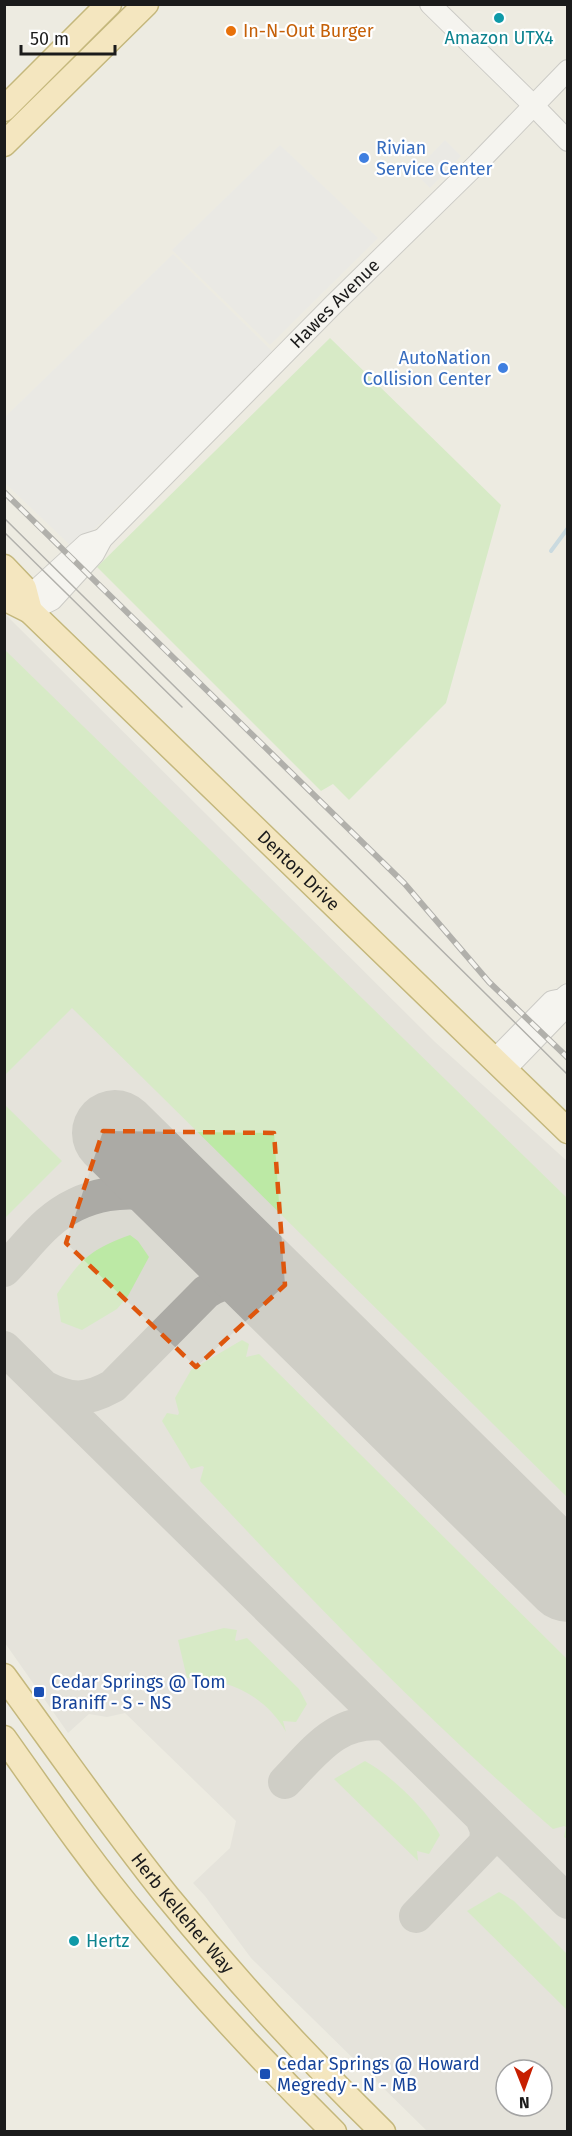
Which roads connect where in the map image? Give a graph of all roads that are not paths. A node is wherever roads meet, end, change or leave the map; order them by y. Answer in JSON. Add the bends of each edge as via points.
{"nodes":[{"id":1,"x":109,"y":4,"type":"edge"},
{"id":2,"x":430,"y":4,"type":"edge"},
{"id":3,"x":132,"y":9,"type":"edge"},
{"id":4,"x":567,"y":70,"type":"edge"},
{"id":5,"x":533,"y":105,"type":"junction"},
{"id":6,"x":4,"y":109,"type":"edge"},
{"id":7,"x":567,"y":141,"type":"edge"},
{"id":8,"x":4,"y":144,"type":"edge"},
{"id":9,"x":4,"y":567,"type":"edge"},
{"id":10,"x":4,"y":594,"type":"edge"},
{"id":11,"x":30,"y":610,"type":"junction"},
{"id":12,"x":566,"y":999,"type":"edge"},
{"id":13,"x":499,"y":1065,"type":"junction"},
{"id":14,"x":567,"y":1131,"type":"edge"},
{"id":15,"x":5,"y":1678,"type":"edge"},
{"id":16,"x":4,"y":1738,"type":"edge"},
{"id":17,"x":334,"y":2132,"type":"edge"},
{"id":18,"x":383,"y":2132,"type":"edge"}],
"edges":[{"from":1,"to":6,"type":"main road"},
{"from":2,"to":5,"type":"street"},
{"from":3,"to":8,"type":"main road"},
{"from":4,"to":5,"type":"street","name":"Hawes Avenue"},
{"from":5,"to":7,"type":"street"},
{"from":5,"to":11,"type":"street","name":"Hawes Avenue","via":[[102,539],[94,554],[52,600]]},
{"from":9,"to":11,"type":"main road","name":"Denton Drive","via":[[24,588]]},
{"from":10,"to":11,"type":"main road","name":"Denton Drive"},
{"from":11,"to":13,"type":"main road","name":"Denton Drive"},
{"from":12,"to":13,"type":"street","via":[[552,1001]]},
{"from":13,"to":14,"type":"main road","name":"Denton Drive"},
{"from":15,"to":18,"type":"main road","name":"Herb Kelleher Way","via":[[168,1897],[259,2004]]},
{"from":16,"to":17,"type":"main road","name":"Herb Kelleher Way","via":[[139,1920],[230,2025]]}]}
